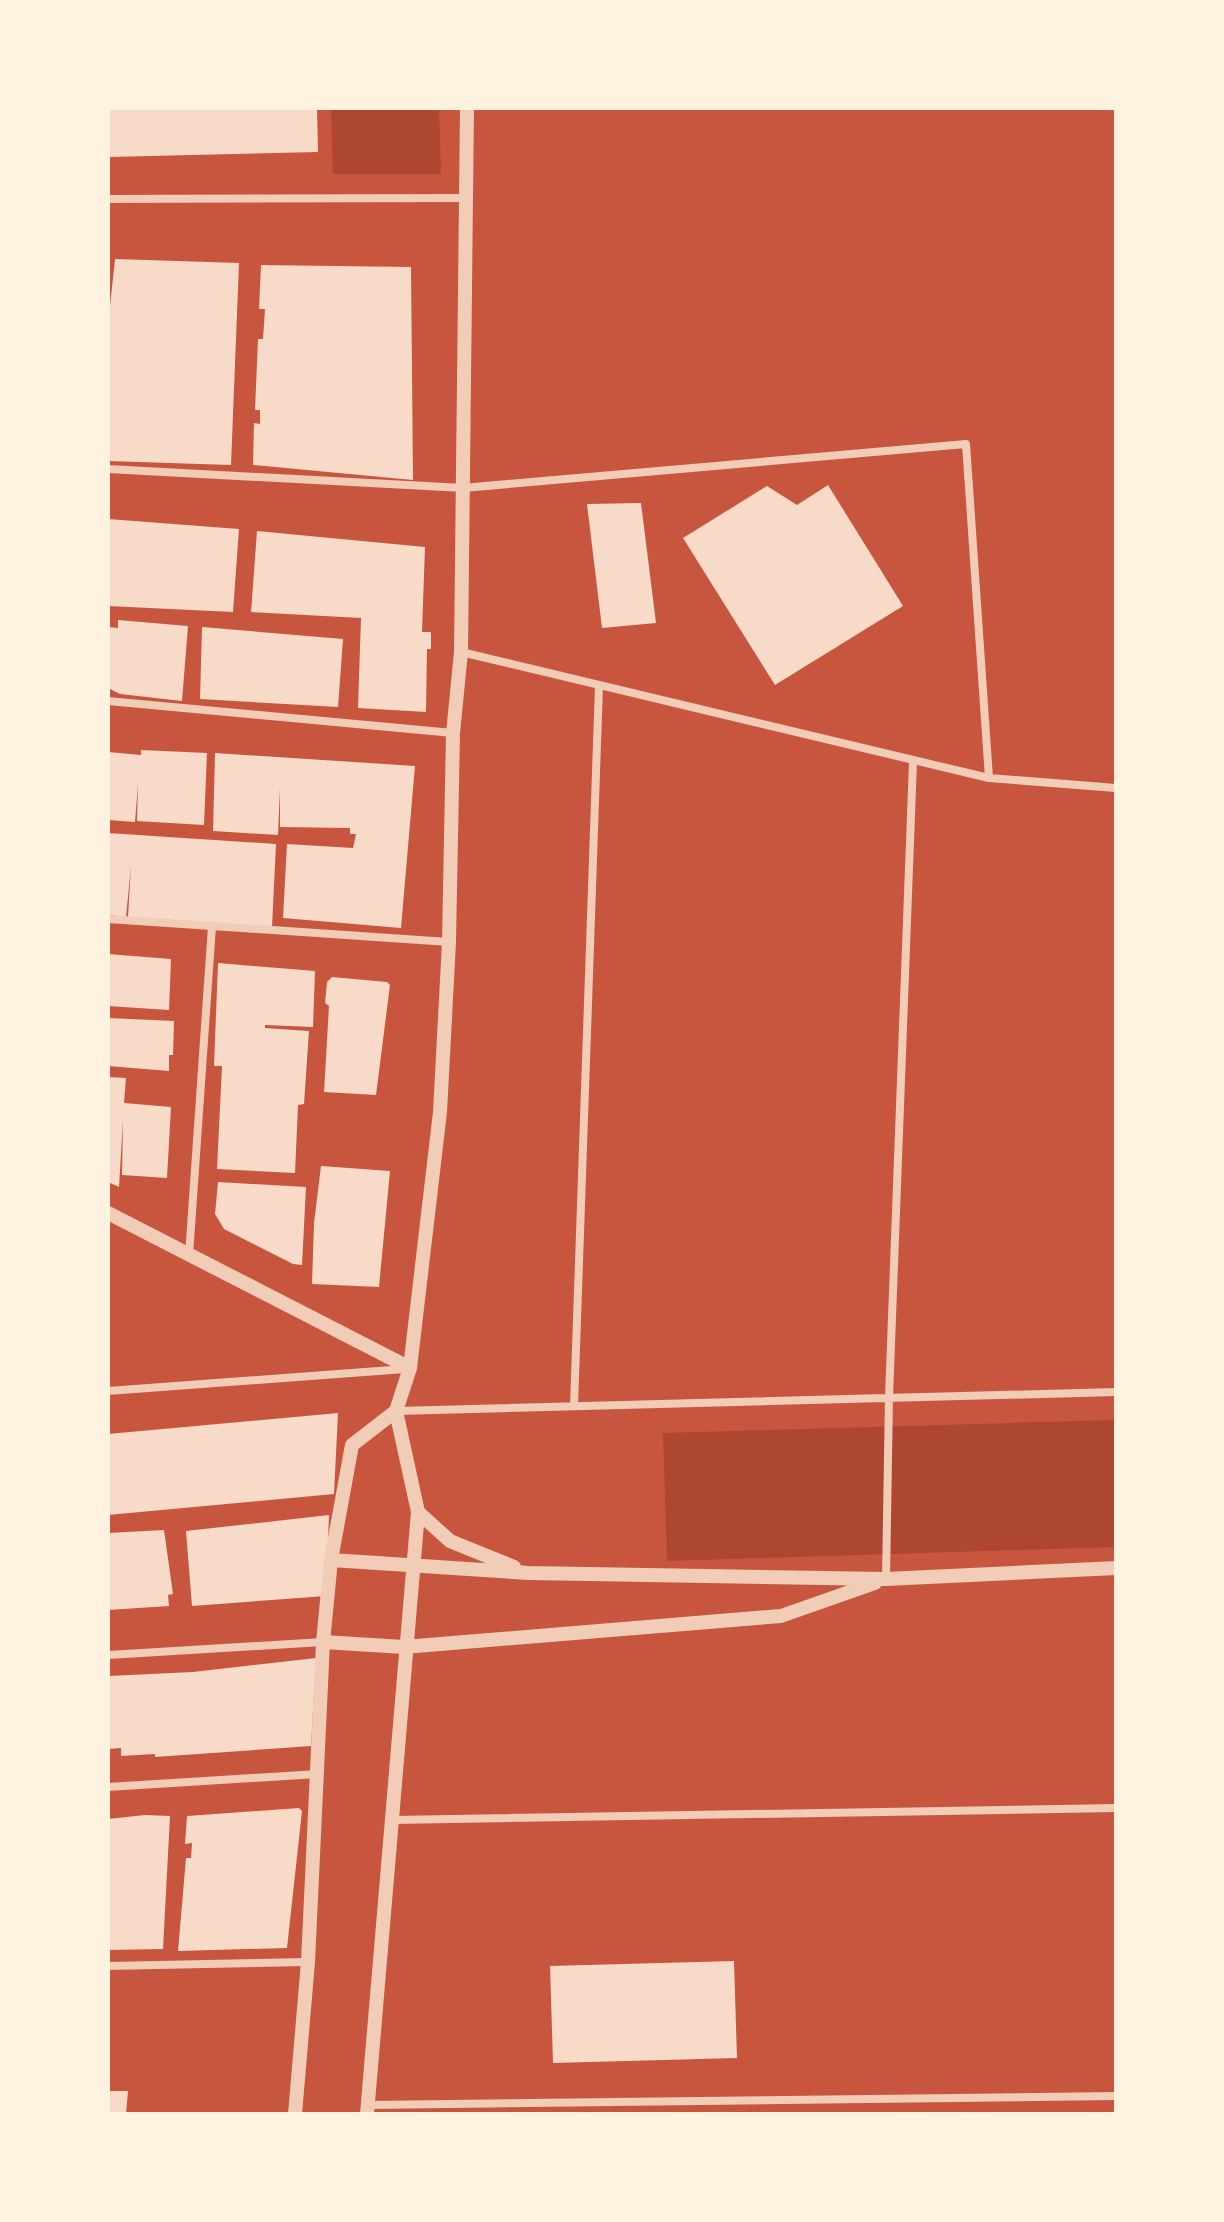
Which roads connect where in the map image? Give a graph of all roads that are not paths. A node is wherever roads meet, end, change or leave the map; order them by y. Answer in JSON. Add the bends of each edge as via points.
{"nodes":[{"id":1,"x":467,"y":108,"type":"edge"},
{"id":2,"x":467,"y":198,"type":"junction"},
{"id":3,"x":108,"y":199,"type":"edge"},
{"id":4,"x":108,"y":469,"type":"edge"},
{"id":5,"x":463,"y":488,"type":"junction"},
{"id":6,"x":461,"y":652,"type":"junction"},
{"id":7,"x":599,"y":686,"type":"junction"},
{"id":8,"x":108,"y":701,"type":"edge"},
{"id":9,"x":453,"y":733,"type":"junction"},
{"id":10,"x":913,"y":762,"type":"junction"},
{"id":11,"x":989,"y":778,"type":"junction"},
{"id":12,"x":1116,"y":788,"type":"edge"},
{"id":13,"x":108,"y":919,"type":"edge"},
{"id":14,"x":212,"y":926,"type":"junction"},
{"id":15,"x":449,"y":942,"type":"junction"},
{"id":16,"x":108,"y":1213,"type":"edge"},
{"id":17,"x":189,"y":1255,"type":"junction"},
{"id":18,"x":410,"y":1368,"type":"junction"},
{"id":19,"x":108,"y":1391,"type":"edge"},
{"id":20,"x":1116,"y":1392,"type":"edge"},
{"id":21,"x":889,"y":1397,"type":"junction"},
{"id":22,"x":574,"y":1406,"type":"junction"},
{"id":23,"x":396,"y":1411,"type":"junction"},
{"id":24,"x":418,"y":1512,"type":"junction"},
{"id":25,"x":331,"y":1560,"type":"junction"},
{"id":26,"x":414,"y":1565,"type":"junction"},
{"id":27,"x":1116,"y":1568,"type":"edge"},
{"id":28,"x":529,"y":1573,"type":"junction"},
{"id":29,"x":886,"y":1579,"type":"junction"},
{"id":30,"x":323,"y":1642,"type":"junction"},
{"id":31,"x":404,"y":1647,"type":"junction"},
{"id":32,"x":108,"y":1655,"type":"edge"},
{"id":33,"x":319,"y":1774,"type":"junction"},
{"id":34,"x":108,"y":1787,"type":"edge"},
{"id":35,"x":1116,"y":1808,"type":"edge"},
{"id":36,"x":393,"y":1820,"type":"junction"},
{"id":37,"x":308,"y":1962,"type":"junction"},
{"id":38,"x":108,"y":1966,"type":"edge"},
{"id":39,"x":1116,"y":2096,"type":"edge"},
{"id":40,"x":367,"y":2110,"type":"edge"},
{"id":41,"x":295,"y":2114,"type":"edge"}],
"edges":[{"from":1,"to":2,"type":"street"},
{"from":2,"to":3,"type":"street"},
{"from":2,"to":5,"type":"street"},
{"from":4,"to":5,"type":"street"},
{"from":5,"to":6,"type":"street"},
{"from":5,"to":11,"type":"street","via":[[966,444]]},
{"from":6,"to":7,"type":"street"},
{"from":6,"to":9,"type":"street"},
{"from":7,"to":10,"type":"street"},
{"from":7,"to":22,"type":"street"},
{"from":8,"to":9,"type":"street"},
{"from":9,"to":15,"type":"street"},
{"from":10,"to":11,"type":"street"},
{"from":10,"to":21,"type":"street"},
{"from":11,"to":12,"type":"street"},
{"from":13,"to":14,"type":"street"},
{"from":14,"to":15,"type":"street"},
{"from":14,"to":17,"type":"street"},
{"from":15,"to":18,"type":"street","via":[[440,1112]]},
{"from":16,"to":17,"type":"street"},
{"from":17,"to":18,"type":"street"},
{"from":18,"to":19,"type":"street"},
{"from":18,"to":23,"type":"street"},
{"from":20,"to":21,"type":"street"},
{"from":21,"to":22,"type":"street"},
{"from":21,"to":29,"type":"street"},
{"from":22,"to":23,"type":"street"},
{"from":23,"to":24,"type":"street"},
{"from":23,"to":25,"type":"street","via":[[352,1445]]},
{"from":24,"to":26,"type":"street"},
{"from":24,"to":28,"type":"street","via":[[450,1541]]},
{"from":25,"to":26,"type":"street"},
{"from":25,"to":30,"type":"street"},
{"from":26,"to":28,"type":"street"},
{"from":26,"to":31,"type":"street"},
{"from":27,"to":29,"type":"street"},
{"from":28,"to":29,"type":"street"},
{"from":29,"to":31,"type":"street","via":[[781,1616]]},
{"from":30,"to":31,"type":"street"},
{"from":30,"to":32,"type":"street"},
{"from":30,"to":33,"type":"street"},
{"from":31,"to":36,"type":"street"},
{"from":33,"to":34,"type":"street"},
{"from":33,"to":37,"type":"street"},
{"from":35,"to":36,"type":"street"},
{"from":36,"to":40,"type":"street"},
{"from":37,"to":38,"type":"street"},
{"from":37,"to":41,"type":"street"},
{"from":39,"to":40,"type":"street"}]}
